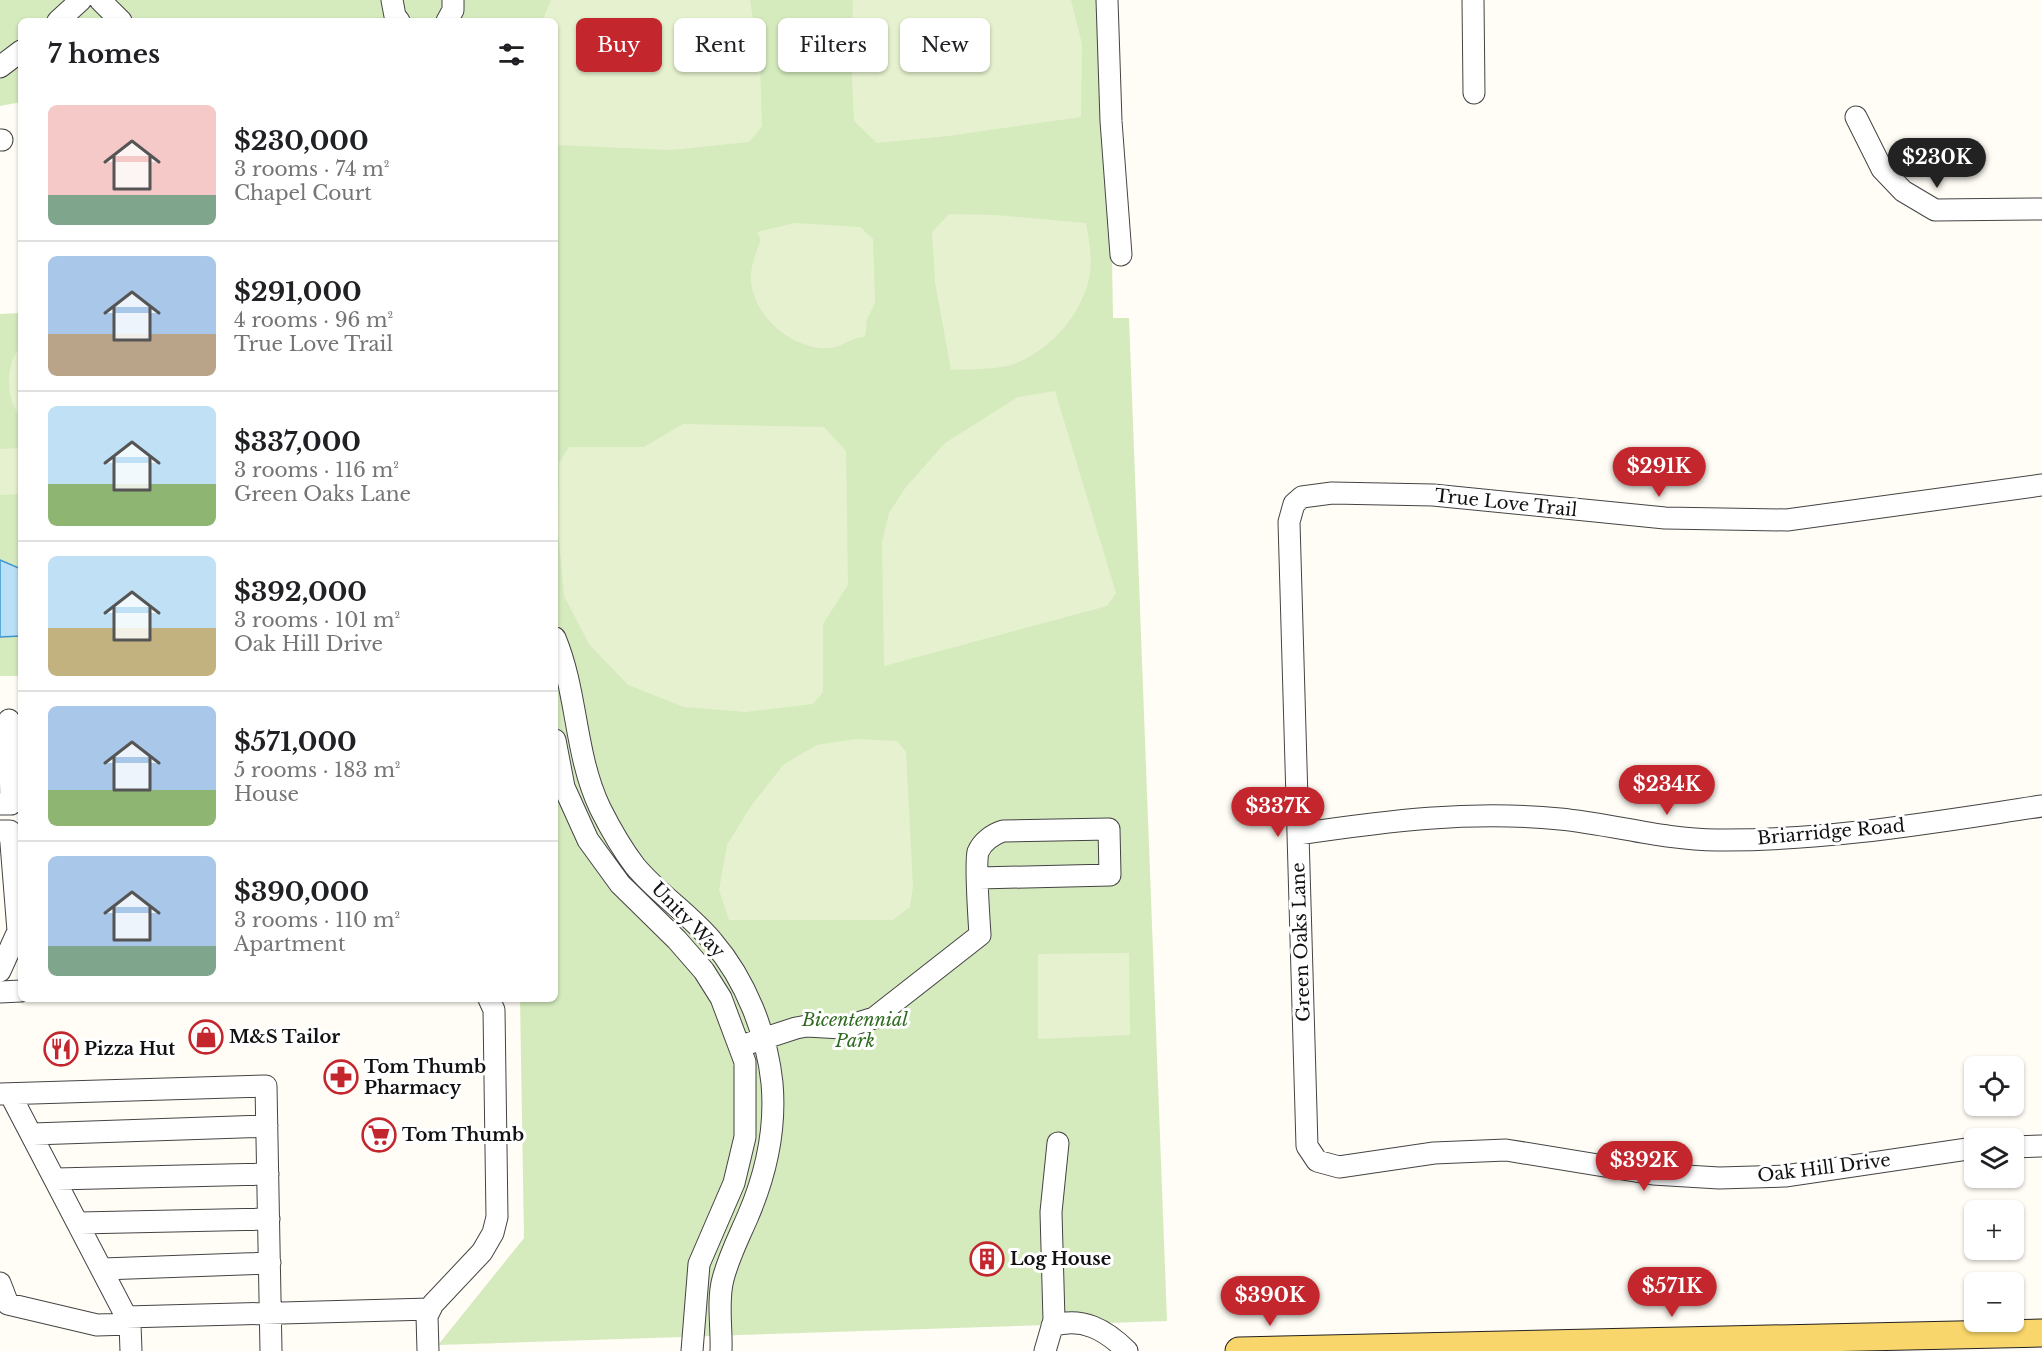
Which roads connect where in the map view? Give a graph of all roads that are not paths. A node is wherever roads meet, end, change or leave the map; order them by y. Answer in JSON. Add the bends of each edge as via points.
{"nodes":[{"id":1,"x":81,"y":0,"type":"edge"},
{"id":2,"x":100,"y":0,"type":"edge"},
{"id":3,"x":392,"y":0,"type":"edge"},
{"id":4,"x":453,"y":0,"type":"edge"},
{"id":5,"x":1107,"y":0,"type":"edge"},
{"id":6,"x":1473,"y":0,"type":"edge"},
{"id":7,"x":61,"y":18,"type":"edge"},
{"id":8,"x":118,"y":18,"type":"edge"},
{"id":9,"x":397,"y":18,"type":"edge"},
{"id":10,"x":449,"y":18,"type":"edge"},
{"id":11,"x":18,"y":53,"type":"edge"},
{"id":12,"x":0,"y":67,"type":"edge"},
{"id":13,"x":1474,"y":93,"type":"dead end"},
{"id":14,"x":1856,"y":117,"type":"dead end"},
{"id":15,"x":2042,"y":209,"type":"edge"},
{"id":16,"x":1121,"y":255,"type":"dead end"},
{"id":17,"x":2042,"y":485,"type":"edge"},
{"id":18,"x":1294,"y":504,"type":"joint"},
{"id":19,"x":558,"y":647,"type":"edge"},
{"id":20,"x":9,"y":720,"type":"dead end"},
{"id":21,"x":558,"y":756,"type":"edge"},
{"id":22,"x":0,"y":804,"type":"edge"},
{"id":23,"x":2042,"y":806,"type":"edge"},
{"id":24,"x":0,"y":831,"type":"edge"},
{"id":25,"x":1298,"y":834,"type":"junction"},
{"id":26,"x":979,"y":878,"type":"junction"},
{"id":27,"x":0,"y":971,"type":"edge"},
{"id":28,"x":18,"y":991,"type":"edge"},
{"id":29,"x":0,"y":992,"type":"edge"},
{"id":30,"x":490,"y":1002,"type":"edge"},
{"id":31,"x":764,"y":1041,"type":"junction"},
{"id":32,"x":741,"y":1045,"type":"junction"},
{"id":33,"x":5,"y":1094,"type":"edge"},
{"id":34,"x":267,"y":1126,"type":"junction"},
{"id":35,"x":33,"y":1134,"type":"junction"},
{"id":36,"x":1058,"y":1143,"type":"dead end"},
{"id":37,"x":2042,"y":1146,"type":"edge"},
{"id":38,"x":2024,"y":1147,"type":"edge"},
{"id":39,"x":1964,"y":1149,"type":"edge"},
{"id":40,"x":1317,"y":1161,"type":"joint"},
{"id":41,"x":268,"y":1174,"type":"junction"},
{"id":42,"x":56,"y":1179,"type":"junction"},
{"id":43,"x":269,"y":1219,"type":"junction"},
{"id":44,"x":79,"y":1223,"type":"junction"},
{"id":45,"x":270,"y":1263,"type":"junction"},
{"id":46,"x":103,"y":1269,"type":"junction"},
{"id":47,"x":0,"y":1283,"type":"edge"},
{"id":48,"x":430,"y":1310,"type":"junction"},
{"id":49,"x":270,"y":1313,"type":"junction"},
{"id":50,"x":128,"y":1320,"type":"junction"},
{"id":51,"x":1052,"y":1326,"type":"junction"},
{"id":52,"x":2042,"y":1333,"type":"edge"},
{"id":53,"x":1681,"y":1346,"type":"edge"},
{"id":54,"x":131,"y":1351,"type":"edge"},
{"id":55,"x":271,"y":1351,"type":"edge"},
{"id":56,"x":428,"y":1351,"type":"edge"},
{"id":57,"x":692,"y":1351,"type":"edge"},
{"id":58,"x":721,"y":1351,"type":"edge"},
{"id":59,"x":1045,"y":1351,"type":"edge"},
{"id":60,"x":1127,"y":1351,"type":"edge"},
{"id":61,"x":1239,"y":1351,"type":"edge"}],
"edges":[{"from":1,"to":7,"type":"street"},
{"from":2,"to":8,"type":"street"},
{"from":3,"to":9,"type":"street"},
{"from":4,"to":10,"type":"street"},
{"from":5,"to":16,"type":"street"},
{"from":6,"to":13,"type":"street"},
{"from":11,"to":12,"type":"street"},
{"from":14,"to":15,"type":"street","via":[[1882,169],[1903,191],[1935,210]]},
{"from":17,"to":18,"type":"street","name":"True Love Trail","via":[[1787,520],[1665,518],[1433,495],[1332,493],[1302,497]]},
{"from":18,"to":25,"type":"street","name":"Green Oaks Lane","via":[[1289,522]]},
{"from":19,"to":31,"type":"street","name":"Unity Way","via":[[569,679],[581,753],[600,808],[635,866],[698,925],[730,964]]},
{"from":20,"to":22,"type":"street","via":[[11,804]]},
{"from":21,"to":32,"type":"street","name":"Unity Way","via":[[564,787],[588,840],[620,884],[704,971],[721,998]]},
{"from":23,"to":25,"type":"street","name":"Briarridge Road","via":[[1803,839],[1715,840],[1561,819],[1479,814]]},
{"from":24,"to":27,"type":"street","via":[[10,831],[18,931]]},
{"from":25,"to":40,"type":"street","name":"Green Oaks Lane","via":[[1307,1146]]},
{"from":26,"to":26,"type":"street","via":[[978,852],[992,834],[1108,829],[1110,874]]},
{"from":26,"to":31,"type":"street","via":[[980,935],[893,1004],[858,1025],[807,1026]]},
{"from":28,"to":29,"type":"street"},
{"from":30,"to":48,"type":"street","via":[[494,1010],[497,1217],[483,1252]]},
{"from":31,"to":32,"type":"street"},
{"from":31,"to":58,"type":"street","name":"Unity Way","via":[[772,1084],[771,1137],[757,1193],[722,1282]]},
{"from":32,"to":57,"type":"street","name":"Unity Way","via":[[746,1080],[746,1137],[734,1182],[699,1264]]},
{"from":33,"to":34,"type":"street","via":[[266,1086]]},
{"from":33,"to":35,"type":"street"},
{"from":34,"to":35,"type":"street"},
{"from":34,"to":41,"type":"street"},
{"from":35,"to":42,"type":"street"},
{"from":36,"to":51,"type":"street","via":[[1051,1212]]},
{"from":37,"to":38,"type":"street"},
{"from":39,"to":40,"type":"street","name":"Oak Hill Drive","via":[[1785,1176],[1719,1178],[1653,1174],[1506,1150],[1434,1153],[1339,1167]]},
{"from":41,"to":42,"type":"street"},
{"from":41,"to":43,"type":"street"},
{"from":42,"to":44,"type":"street"},
{"from":43,"to":44,"type":"street"},
{"from":43,"to":45,"type":"street"},
{"from":44,"to":46,"type":"street"},
{"from":45,"to":46,"type":"street"},
{"from":45,"to":49,"type":"street"},
{"from":46,"to":50,"type":"street"},
{"from":47,"to":50,"type":"street","via":[[8,1304],[97,1325]]},
{"from":48,"to":49,"type":"street"},
{"from":48,"to":56,"type":"street"},
{"from":49,"to":50,"type":"street"},
{"from":49,"to":55,"type":"street"},
{"from":50,"to":54,"type":"street"},
{"from":51,"to":59,"type":"street"},
{"from":51,"to":60,"type":"street","via":[[1066,1322],[1096,1326]]},
{"from":52,"to":53,"type":"main road"},
{"from":53,"to":61,"type":"main road"}]}
